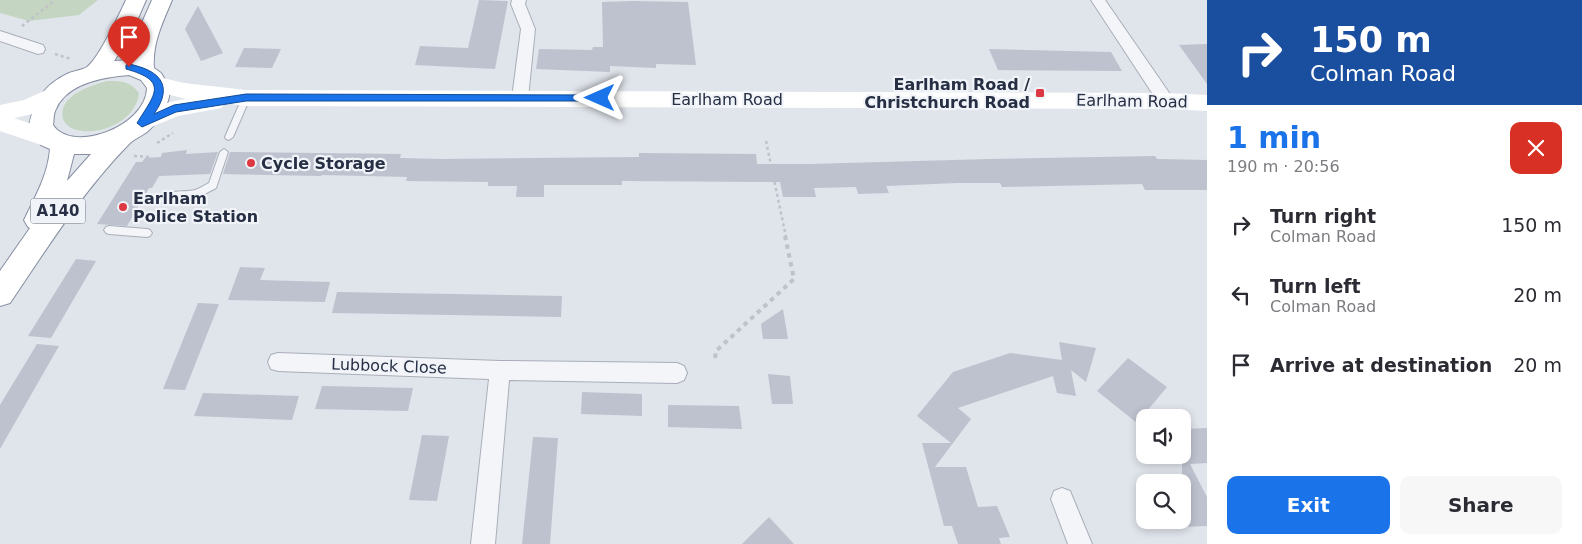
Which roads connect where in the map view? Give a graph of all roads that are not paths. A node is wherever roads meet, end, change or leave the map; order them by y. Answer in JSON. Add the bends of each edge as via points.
{"nodes":[{"id":1,"x":136,"y":0,"type":"edge"},
{"id":2,"x":162,"y":0,"type":"edge"},
{"id":3,"x":519,"y":0,"type":"edge"},
{"id":4,"x":1098,"y":0,"type":"edge"},
{"id":5,"x":3,"y":37,"type":"edge"},
{"id":6,"x":38,"y":49,"type":"dead end"},
{"id":7,"x":96,"y":71,"type":"junction"},
{"id":8,"x":151,"y":78,"type":"junction"},
{"id":9,"x":55,"y":94,"type":"junction"},
{"id":10,"x":246,"y":98,"type":"junction"},
{"id":11,"x":520,"y":98,"type":"junction"},
{"id":12,"x":1166,"y":101,"type":"junction"},
{"id":13,"x":1207,"y":103,"type":"edge"},
{"id":14,"x":0,"y":113,"type":"edge"},
{"id":15,"x":0,"y":122,"type":"edge"},
{"id":16,"x":133,"y":138,"type":"junction"},
{"id":17,"x":229,"y":138,"type":"dead end"},
{"id":18,"x":56,"y":141,"type":"junction"},
{"id":19,"x":224,"y":152,"type":"dead end"},
{"id":20,"x":165,"y":200,"type":"dead end"},
{"id":21,"x":109,"y":230,"type":"dead end"},
{"id":22,"x":147,"y":233,"type":"dead end"},
{"id":23,"x":0,"y":293,"type":"edge"},
{"id":24,"x":278,"y":362,"type":"dead end"},
{"id":25,"x":500,"y":370,"type":"junction"},
{"id":26,"x":676,"y":373,"type":"dead end"},
{"id":27,"x":1062,"y":499,"type":"dead end"},
{"id":28,"x":483,"y":544,"type":"edge"},
{"id":29,"x":1080,"y":544,"type":"edge"}],
"edges":[{"from":1,"to":7,"type":"highway","via":[[118,39]]},
{"from":2,"to":8,"type":"highway","number":"A140","via":[[143,48],[142,62]]},
{"from":3,"to":11,"type":"street","via":[[528,29]]},
{"from":4,"to":12,"type":"street"},
{"from":5,"to":6,"type":"street"},
{"from":7,"to":8,"type":"highway","number":"A140","via":[[129,67]]},
{"from":7,"to":9,"type":"highway","number":"A140"},
{"from":8,"to":10,"type":"main road","name":"Earlham Road","via":[[184,91]]},
{"from":8,"to":16,"type":"highway","number":"A140","via":[[158,96]]},
{"from":9,"to":14,"type":"main road","via":[[29,107]]},
{"from":9,"to":18,"type":"highway","number":"A140","via":[[44,110],[42,126]]},
{"from":10,"to":11,"type":"main road","name":"Earlham Road"},
{"from":10,"to":16,"type":"main road","name":"Earlham Road","via":[[174,109]]},
{"from":10,"to":17,"type":"lane"},
{"from":11,"to":12,"type":"main road","name":"Earlham Road"},
{"from":12,"to":13,"type":"main road","name":"Earlham Road"},
{"from":15,"to":18,"type":"main road"},
{"from":16,"to":18,"type":"highway","via":[[88,145]]},
{"from":16,"to":23,"type":"highway","number":"A140","via":[[87,175]]},
{"from":18,"to":23,"type":"highway","number":"A140","via":[[62,160],[59,172]]},
{"from":19,"to":20,"type":"lane","via":[[213,185],[197,194],[177,194]]},
{"from":21,"to":22,"type":"lane"},
{"from":24,"to":25,"type":"street","name":"Lubbock Close"},
{"from":25,"to":26,"type":"street","name":"Lubbock Close"},
{"from":25,"to":28,"type":"street"},
{"from":27,"to":29,"type":"street"}]}
